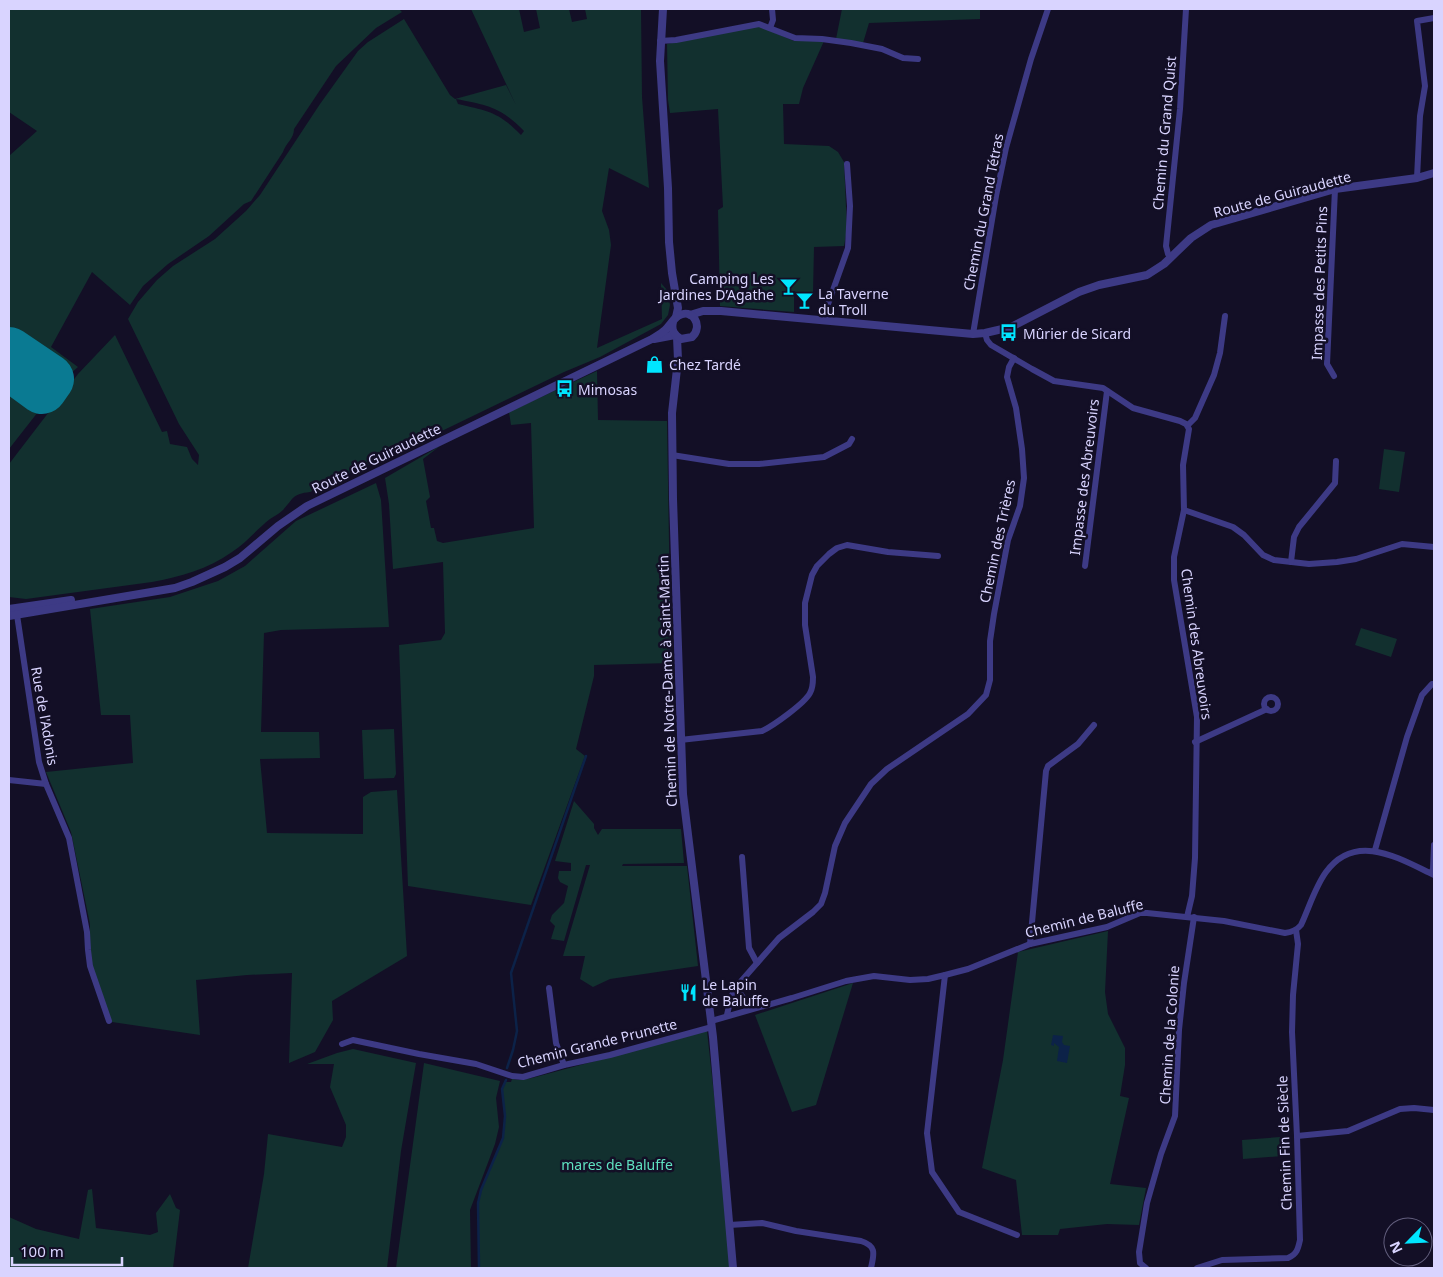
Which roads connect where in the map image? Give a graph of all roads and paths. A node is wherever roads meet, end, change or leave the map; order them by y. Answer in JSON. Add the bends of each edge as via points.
{"nodes":[{"id":1,"x":663,"y":9,"type":"edge"},
{"id":2,"x":772,"y":9,"type":"edge"},
{"id":3,"x":1048,"y":9,"type":"edge"},
{"id":4,"x":1186,"y":9,"type":"edge"},
{"id":5,"x":1434,"y":18,"type":"edge"},
{"id":6,"x":770,"y":28,"type":"junction"},
{"id":7,"x":660,"y":41,"type":"junction"},
{"id":8,"x":918,"y":59,"type":"dead end"},
{"id":9,"x":847,"y":164,"type":"dead end"},
{"id":10,"x":1434,"y":173,"type":"edge"},
{"id":11,"x":1417,"y":178,"type":"junction"},
{"id":12,"x":1335,"y":189,"type":"junction"},
{"id":13,"x":1171,"y":258,"type":"junction"},
{"id":14,"x":675,"y":295,"type":"junction"},
{"id":15,"x":714,"y":311,"type":"junction"},
{"id":16,"x":689,"y":315,"type":"junction"},
{"id":17,"x":1225,"y":316,"type":"dead end"},
{"id":18,"x":675,"y":319,"type":"junction"},
{"id":19,"x":822,"y":321,"type":"junction"},
{"id":20,"x":697,"y":323,"type":"junction"},
{"id":21,"x":973,"y":334,"type":"junction"},
{"id":22,"x":985,"y":334,"type":"junction"},
{"id":23,"x":676,"y":336,"type":"junction"},
{"id":24,"x":652,"y":339,"type":"junction"},
{"id":25,"x":686,"y":339,"type":"junction"},
{"id":26,"x":1014,"y":358,"type":"junction"},
{"id":27,"x":678,"y":360,"type":"junction"},
{"id":28,"x":1334,"y":376,"type":"dead end"},
{"id":29,"x":1107,"y":391,"type":"junction"},
{"id":30,"x":1188,"y":426,"type":"junction"},
{"id":31,"x":852,"y":439,"type":"dead end"},
{"id":32,"x":672,"y":455,"type":"junction"},
{"id":33,"x":1336,"y":462,"type":"dead end"},
{"id":34,"x":1184,"y":510,"type":"junction"},
{"id":35,"x":1434,"y":547,"type":"edge"},
{"id":36,"x":938,"y":556,"type":"dead end"},
{"id":37,"x":1291,"y":562,"type":"junction"},
{"id":38,"x":1085,"y":566,"type":"dead end"},
{"id":39,"x":100,"y":597,"type":"junction"},
{"id":40,"x":115,"y":597,"type":"junction"},
{"id":41,"x":9,"y":609,"type":"edge"},
{"id":42,"x":17,"y":615,"type":"junction"},
{"id":43,"x":9,"y":616,"type":"edge"},
{"id":44,"x":1434,"y":684,"type":"edge"},
{"id":45,"x":1267,"y":709,"type":"dead end"},
{"id":46,"x":1094,"y":725,"type":"dead end"},
{"id":47,"x":680,"y":740,"type":"junction"},
{"id":48,"x":1195,"y":742,"type":"junction"},
{"id":49,"x":9,"y":780,"type":"edge"},
{"id":50,"x":46,"y":784,"type":"junction"},
{"id":51,"x":1434,"y":845,"type":"edge"},
{"id":52,"x":1375,"y":850,"type":"junction"},
{"id":53,"x":742,"y":857,"type":"dead end"},
{"id":54,"x":1433,"y":874,"type":"edge"},
{"id":55,"x":1190,"y":917,"type":"junction"},
{"id":56,"x":1296,"y":930,"type":"junction"},
{"id":57,"x":1030,"y":944,"type":"junction"},
{"id":58,"x":757,"y":963,"type":"junction"},
{"id":59,"x":945,"y":975,"type":"junction"},
{"id":60,"x":549,"y":988,"type":"dead end"},
{"id":61,"x":736,"y":988,"type":"junction"},
{"id":62,"x":761,"y":1006,"type":"junction"},
{"id":63,"x":727,"y":1015,"type":"junction"},
{"id":64,"x":109,"y":1021,"type":"dead end"},
{"id":65,"x":712,"y":1024,"type":"junction"},
{"id":66,"x":342,"y":1044,"type":"dead end"},
{"id":67,"x":564,"y":1064,"type":"junction"},
{"id":68,"x":1434,"y":1110,"type":"edge"},
{"id":69,"x":1297,"y":1136,"type":"junction"},
{"id":70,"x":729,"y":1225,"type":"junction"},
{"id":71,"x":1017,"y":1235,"type":"dead end"},
{"id":72,"x":733,"y":1268,"type":"edge"},
{"id":73,"x":871,"y":1268,"type":"edge"},
{"id":74,"x":1146,"y":1268,"type":"edge"},
{"id":75,"x":1197,"y":1268,"type":"edge"}],
"edges":[{"from":1,"to":7,"type":"street"},
{"from":2,"to":6,"type":"street"},
{"from":3,"to":21,"type":"street","name":"Chemin du Grand Tétras","via":[[1006,148]]},
{"from":4,"to":13,"type":"street","name":"Chemin du Grand Quist","via":[[1166,246]]},
{"from":5,"to":11,"type":"street","via":[[1417,21],[1426,86],[1420,116]]},
{"from":6,"to":7,"type":"street","via":[[759,24]]},
{"from":6,"to":8,"type":"street","via":[[795,38],[851,43],[882,49],[898,57]]},
{"from":7,"to":14,"type":"street","via":[[669,242]]},
{"from":9,"to":19,"type":"street","via":[[848,248]]},
{"from":10,"to":11,"type":"street","name":"Route de Guiraudette"},
{"from":11,"to":12,"type":"street","name":"Route de Guiraudette"},
{"from":12,"to":13,"type":"street","name":"Route de Guiraudette","via":[[1211,225],[1190,238]]},
{"from":12,"to":28,"type":"street","name":"Impasse des Petits Pins","via":[[1327,364]]},
{"from":13,"to":22,"type":"street","name":"Route de Guiraudette","via":[[1146,275],[1099,285],[1011,327]]},
{"from":14,"to":16,"type":"street"},
{"from":14,"to":18,"type":"street","via":[[678,308]]},
{"from":15,"to":16,"type":"street","name":"Route de Guiraudette","via":[[703,310]]},
{"from":15,"to":19,"type":"street","name":"Route de Guiraudette"},
{"from":15,"to":20,"type":"street"},
{"from":16,"to":18,"type":"street","via":[[682,314]]},
{"from":16,"to":20,"type":"street"},
{"from":17,"to":30,"type":"street","via":[[1214,375],[1195,418]]},
{"from":18,"to":23,"type":"street","via":[[673,330]]},
{"from":18,"to":24,"type":"street","name":"Route de Guiraudette"},
{"from":19,"to":21,"type":"street","name":"Route de Guiraudette"},
{"from":20,"to":25,"type":"street","via":[[696,333]]},
{"from":21,"to":22,"type":"street","name":"Route de Guiraudette"},
{"from":22,"to":26,"type":"street","via":[[992,345]]},
{"from":23,"to":24,"type":"street","name":"Route de Guiraudette"},
{"from":23,"to":25,"type":"street"},
{"from":23,"to":27,"type":"street","name":"Chemin de Notre-Dame à Saint-Martin"},
{"from":24,"to":40,"type":"street","name":"Route de Guiraudette","via":[[323,497],[292,515],[240,558],[208,575],[174,588]]},
{"from":25,"to":27,"type":"street","name":"Chemin de Notre-Dame à Saint-Martin"},
{"from":26,"to":29,"type":"street","via":[[1054,381]]},
{"from":26,"to":58,"type":"street","name":"Chemin des Trières","via":[[1007,377],[1017,416],[1024,478],[994,614],[988,690],[968,714],[871,784],[845,823],[835,846],[821,904],[779,938]]},
{"from":27,"to":32,"type":"street","name":"Chemin de Notre-Dame à Saint-Martin","via":[[672,413]]},
{"from":29,"to":30,"type":"street","via":[[1132,408],[1175,419]]},
{"from":29,"to":38,"type":"street","name":"Impasse des Abreuvoirs"},
{"from":30,"to":34,"type":"street","name":"Chemin des Abreuvoirs","via":[[1183,465]]},
{"from":31,"to":32,"type":"street","via":[[824,457],[759,464],[729,464]]},
{"from":32,"to":47,"type":"street","name":"Chemin de Notre-Dame à Saint-Martin"},
{"from":33,"to":37,"type":"street","via":[[1335,483],[1299,527],[1294,537]]},
{"from":34,"to":37,"type":"street","via":[[1233,527],[1268,558]]},
{"from":34,"to":48,"type":"street","name":"Chemin des Abreuvoirs","via":[[1174,557],[1174,580],[1196,717]]},
{"from":35,"to":37,"type":"street","via":[[1402,544],[1345,561]]},
{"from":36,"to":47,"type":"street","via":[[847,545],[837,548],[817,566],[807,593],[804,614],[813,678],[809,696],[762,731]]},
{"from":39,"to":40,"type":"street","name":"Route de Guiraudette"},
{"from":39,"to":41,"type":"street","name":"Route de Guiraudette"},
{"from":39,"to":42,"type":"street","name":"Route de Guiraudette","via":[[19,611]]},
{"from":40,"to":42,"type":"street","name":"Route de Guiraudette"},
{"from":42,"to":43,"type":"street","name":"Route de Guiraudette"},
{"from":42,"to":50,"type":"street","name":"Rue de l'Adonis","via":[[39,762]]},
{"from":44,"to":52,"type":"street","via":[[1422,695],[1406,737]]},
{"from":45,"to":48,"type":"street"},
{"from":46,"to":57,"type":"street","via":[[1078,744],[1048,766],[1046,771]]},
{"from":47,"to":65,"type":"street","name":"Chemin de Notre-Dame à Saint-Martin","via":[[683,794]]},
{"from":48,"to":55,"type":"street","name":"Chemin des Abreuvoirs","via":[[1195,858]]},
{"from":49,"to":50,"type":"street","name":"Rue de l'Adonis"},
{"from":50,"to":64,"type":"street","via":[[69,838],[87,932],[90,966]]},
{"from":51,"to":54,"type":"street"},
{"from":52,"to":54,"type":"street"},
{"from":52,"to":56,"type":"street","via":[[1348,854],[1327,870]]},
{"from":53,"to":58,"type":"street","via":[[749,948]]},
{"from":55,"to":56,"type":"street","name":"Chemin de Baluffe","via":[[1285,933]]},
{"from":55,"to":57,"type":"street","name":"Chemin de Baluffe","via":[[1140,914],[1107,928]]},
{"from":55,"to":74,"type":"street","name":"Chemin de la Colonie","via":[[1175,1116],[1147,1204],[1139,1252],[1140,1263]]},
{"from":56,"to":69,"type":"street","name":"Chemin Fin de Siècle","via":[[1298,944],[1292,995],[1292,1032]]},
{"from":57,"to":59,"type":"street","name":"Chemin de Baluffe"},
{"from":58,"to":61,"type":"street","name":"Chemin des Trières"},
{"from":59,"to":62,"type":"street","name":"Chemin de Baluffe","via":[[910,980],[874,976],[846,980]]},
{"from":59,"to":71,"type":"street","via":[[927,1133],[932,1172],[959,1212]]},
{"from":60,"to":67,"type":"street","via":[[556,1043]]},
{"from":61,"to":62,"type":"street","via":[[744,999]]},
{"from":61,"to":63,"type":"street","name":"Chemin des Trières"},
{"from":62,"to":63,"type":"street","name":"Chemin de Baluffe"},
{"from":63,"to":65,"type":"street","name":"Chemin de Baluffe"},
{"from":65,"to":67,"type":"street","name":"Chemin Grande Prunette","via":[[610,1055]]},
{"from":65,"to":70,"type":"street","name":"Chemin de Notre-Dame à Saint-Martin"},
{"from":66,"to":67,"type":"street","name":"Chemin Grande Prunette","via":[[353,1040],[476,1064],[523,1077]]},
{"from":68,"to":69,"type":"street","via":[[1400,1108],[1348,1132]]},
{"from":69,"to":75,"type":"street","name":"Chemin Fin de Siècle","via":[[1300,1240],[1294,1256],[1222,1260]]},
{"from":70,"to":72,"type":"street","name":"Chemin de Notre-Dame à Saint-Martin"},
{"from":70,"to":73,"type":"street","via":[[762,1223],[861,1241],[873,1249]]}]}
